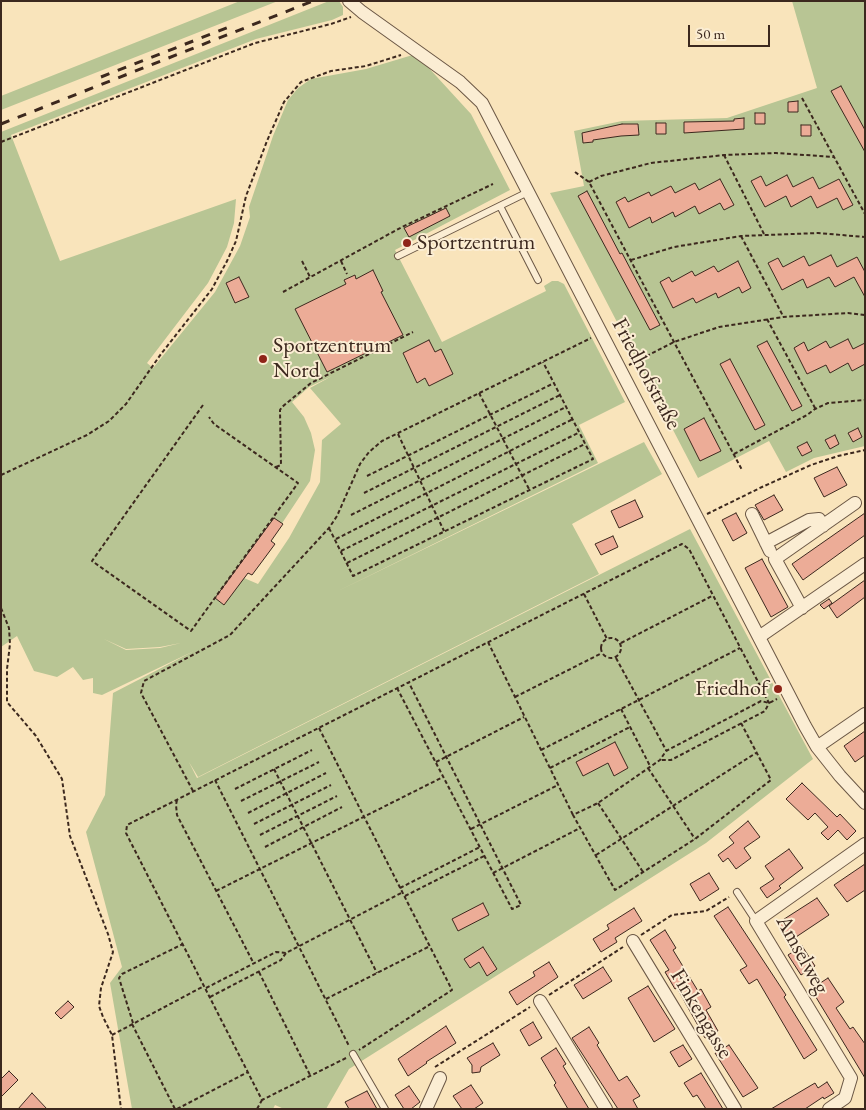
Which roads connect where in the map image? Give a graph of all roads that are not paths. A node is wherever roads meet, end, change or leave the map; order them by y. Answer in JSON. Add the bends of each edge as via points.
{"nodes":[{"id":1,"x":349,"y":1,"type":"edge"},
{"id":2,"x":528,"y":192,"type":"junction"},
{"id":3,"x":500,"y":206,"type":"junction"},
{"id":4,"x":398,"y":256,"type":"dead end"},
{"id":5,"x":538,"y":280,"type":"dead end"},
{"id":6,"x":855,"y":504,"type":"dead end"},
{"id":7,"x":752,"y":514,"type":"dead end"},
{"id":8,"x":823,"y":526,"type":"junction"},
{"id":9,"x":766,"y":543,"type":"junction"},
{"id":10,"x":775,"y":559,"type":"junction"},
{"id":11,"x":865,"y":564,"type":"edge"},
{"id":12,"x":802,"y":608,"type":"junction"},
{"id":13,"x":759,"y":637,"type":"junction"},
{"id":14,"x":865,"y":714,"type":"edge"},
{"id":15,"x":817,"y":747,"type":"junction"},
{"id":16,"x":865,"y":803,"type":"edge"},
{"id":17,"x":865,"y":844,"type":"edge"},
{"id":18,"x":737,"y":892,"type":"dead end"},
{"id":19,"x":756,"y":921,"type":"junction"},
{"id":20,"x":633,"y":941,"type":"dead end"},
{"id":21,"x":535,"y":1004,"type":"road end"},
{"id":22,"x":353,"y":1054,"type":"road end"},
{"id":23,"x":440,"y":1078,"type":"dead end"},
{"id":24,"x":384,"y":1109,"type":"edge"},
{"id":25,"x":426,"y":1109,"type":"edge"},
{"id":26,"x":606,"y":1109,"type":"edge"},
{"id":27,"x":735,"y":1109,"type":"edge"},
{"id":28,"x":828,"y":1109,"type":"edge"}],
"edges":[{"from":1,"to":2,"type":"street","name":"Friedhofstraße","via":[[460,82],[482,103]]},
{"from":2,"to":3,"type":"lane"},
{"from":2,"to":13,"type":"street","name":"Friedhofstraße"},
{"from":3,"to":4,"type":"lane"},
{"from":3,"to":5,"type":"lane"},
{"from":6,"to":8,"type":"street"},
{"from":7,"to":9,"type":"street"},
{"from":8,"to":9,"type":"street","via":[[819,519],[810,520]]},
{"from":8,"to":10,"type":"street"},
{"from":9,"to":10,"type":"street"},
{"from":10,"to":12,"type":"street"},
{"from":11,"to":12,"type":"street"},
{"from":12,"to":13,"type":"street"},
{"from":13,"to":15,"type":"street","name":"Friedhofstraße"},
{"from":14,"to":15,"type":"street"},
{"from":15,"to":16,"type":"street","name":"Friedhofstraße"},
{"from":17,"to":19,"type":"street","name":"Amselweg"},
{"from":18,"to":19,"type":"lane"},
{"from":19,"to":28,"type":"street","name":"Amselweg","via":[[851,1078],[846,1098]]},
{"from":20,"to":27,"type":"street","name":"Finkengasse"},
{"from":21,"to":26,"type":"street"},
{"from":22,"to":24,"type":"lane"},
{"from":23,"to":25,"type":"street"}]}
